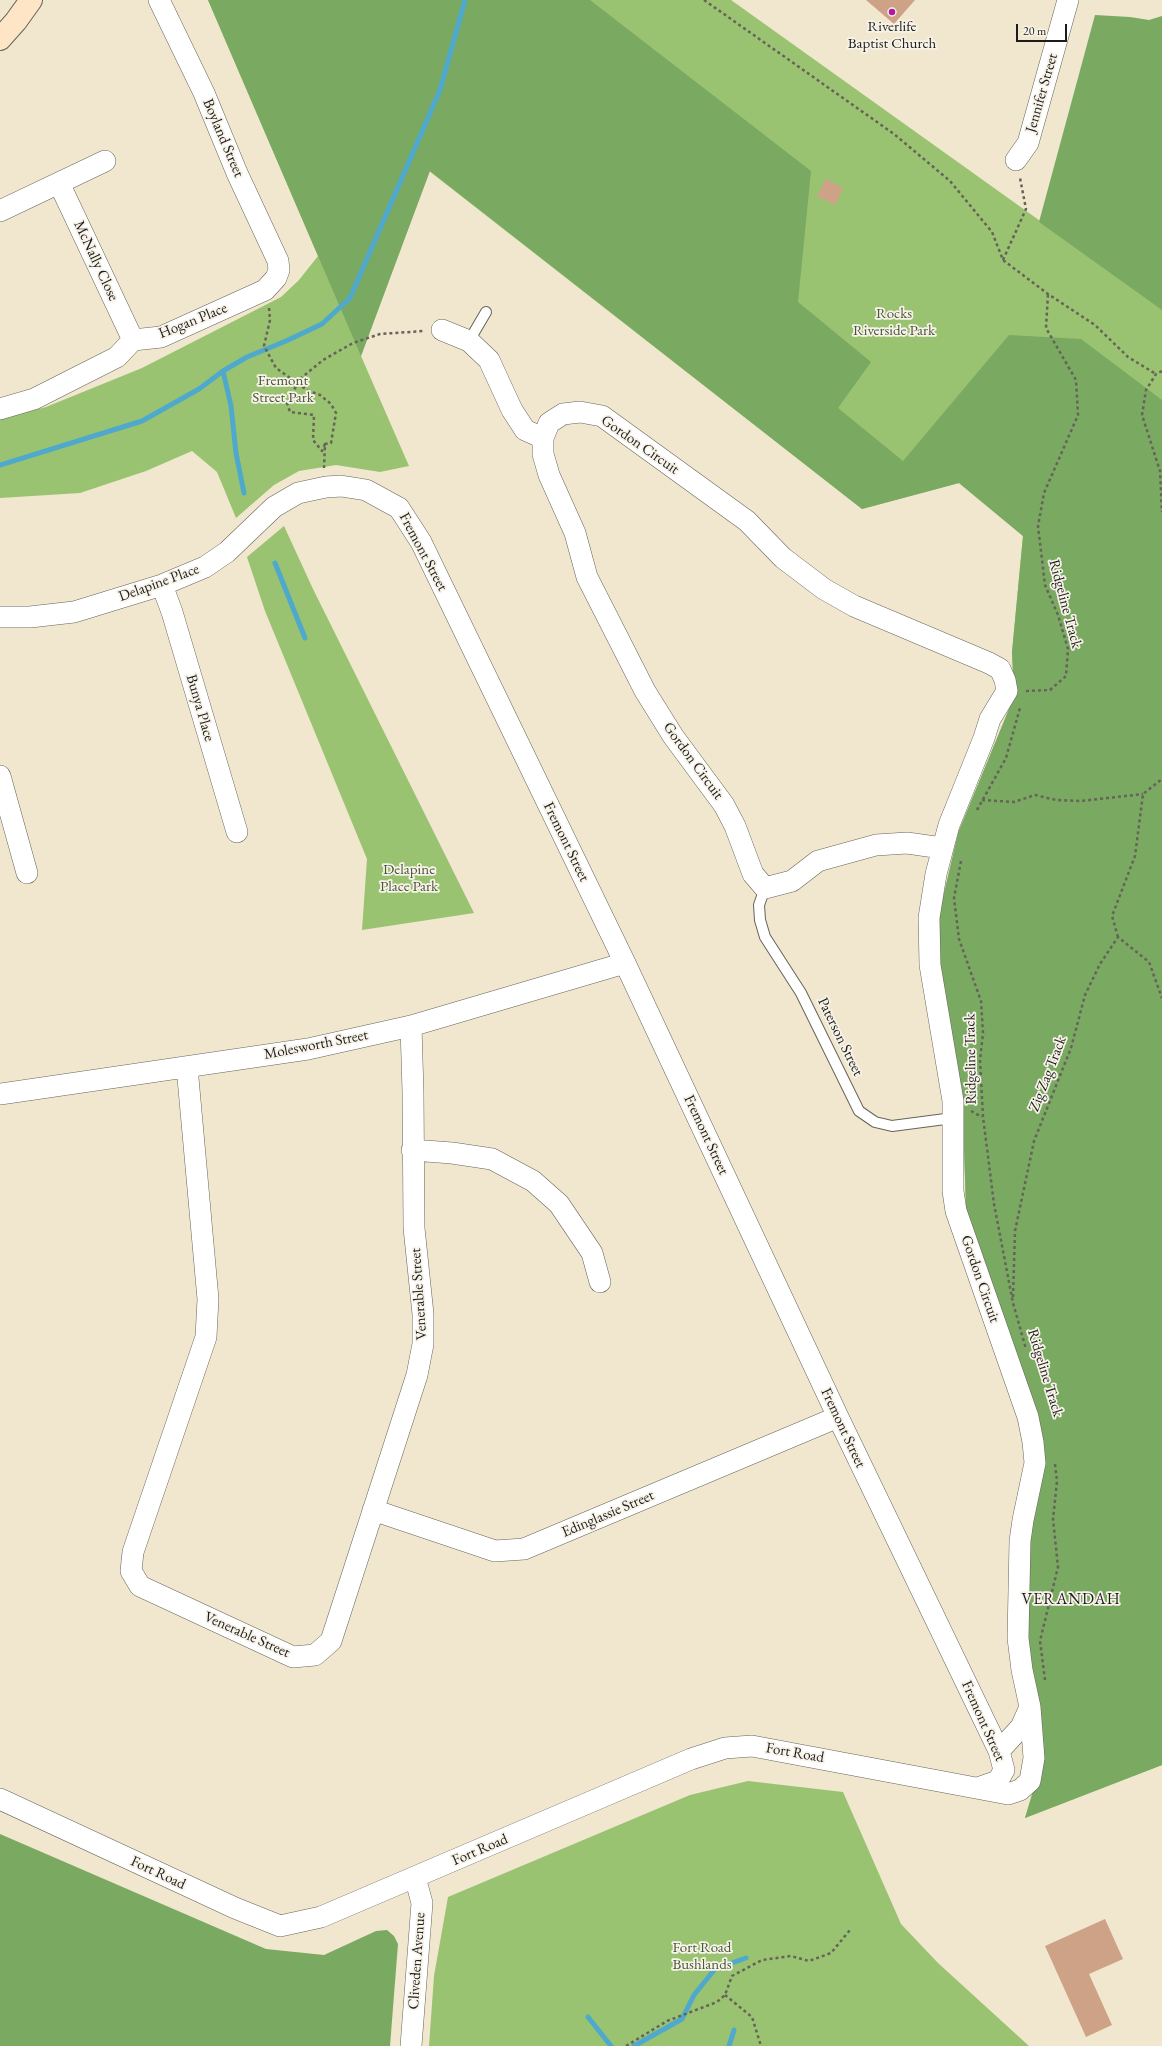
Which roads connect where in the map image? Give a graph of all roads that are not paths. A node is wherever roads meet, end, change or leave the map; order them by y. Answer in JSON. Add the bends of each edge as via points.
{"nodes":[{"id":1,"x":32,"y":0,"type":"edge"},
{"id":2,"x":159,"y":0,"type":"edge"},
{"id":3,"x":1068,"y":0,"type":"edge"},
{"id":4,"x":0,"y":39,"type":"edge"},
{"id":5,"x":1016,"y":160,"type":"road end"},
{"id":6,"x":105,"y":161,"type":"dead end"},
{"id":7,"x":59,"y":183,"type":"junction"},
{"id":8,"x":0,"y":211,"type":"edge"},
{"id":9,"x":270,"y":284,"type":"joint"},
{"id":10,"x":486,"y":312,"type":"dead end"},
{"id":11,"x":442,"y":330,"type":"road end"},
{"id":12,"x":133,"y":340,"type":"junction"},
{"id":13,"x":469,"y":341,"type":"junction"},
{"id":14,"x":0,"y":409,"type":"edge"},
{"id":15,"x":543,"y":438,"type":"junction"},
{"id":16,"x":366,"y":490,"type":"joint"},
{"id":17,"x":162,"y":585,"type":"junction"},
{"id":18,"x":0,"y":617,"type":"edge"},
{"id":19,"x":0,"y":776,"type":"edge"},
{"id":20,"x":237,"y":832,"type":"dead end"},
{"id":21,"x":942,"y":848,"type":"junction"},
{"id":22,"x":27,"y":873,"type":"dead end"},
{"id":23,"x":765,"y":888,"type":"junction"},
{"id":24,"x":624,"y":963,"type":"junction"},
{"id":25,"x":411,"y":1026,"type":"junction"},
{"id":26,"x":187,"y":1067,"type":"junction"},
{"id":27,"x":0,"y":1094,"type":"edge"},
{"id":28,"x":953,"y":1118,"type":"junction"},
{"id":29,"x":412,"y":1150,"type":"junction"},
{"id":30,"x":600,"y":1282,"type":"dead end"},
{"id":31,"x":838,"y":1417,"type":"junction"},
{"id":32,"x":374,"y":1510,"type":"junction"},
{"id":33,"x":1030,"y":1708,"type":"junction"},
{"id":34,"x":999,"y":1751,"type":"junction"},
{"id":35,"x":978,"y":1788,"type":"junction"},
{"id":36,"x":0,"y":1799,"type":"edge"},
{"id":37,"x":416,"y":1878,"type":"junction"},
{"id":38,"x":411,"y":2046,"type":"edge"}],
"edges":[{"from":1,"to":4,"type":"main road"},
{"from":2,"to":9,"type":"street","name":"Boyland Street","via":[[204,93],[237,173],[278,261],[278,270]]},
{"from":3,"to":5,"type":"street","name":"Jennifer Street","via":[[1028,143]]},
{"from":6,"to":7,"type":"street"},
{"from":7,"to":8,"type":"street"},
{"from":7,"to":12,"type":"street","name":"McNally Close"},
{"from":9,"to":12,"type":"street","name":"Hogan Place","via":[[161,337]]},
{"from":10,"to":13,"type":"lane"},
{"from":11,"to":13,"type":"street"},
{"from":12,"to":14,"type":"street","via":[[117,357],[34,399]]},
{"from":13,"to":15,"type":"street","via":[[489,360],[512,410],[525,430]]},
{"from":15,"to":21,"type":"street","name":"Gordon Circuit","via":[[549,423],[563,414],[580,412],[602,416],[747,521],[783,558],[824,589],[854,606],[1000,669],[1007,691],[990,719]]},
{"from":15,"to":23,"type":"street","name":"Gordon Circuit","via":[[545,461],[575,533],[587,577],[645,691],[673,736],[724,805],[735,826],[753,874]]},
{"from":16,"to":17,"type":"street","name":"Delapine Place","via":[[341,486],[298,493],[274,507],[227,552],[205,567]]},
{"from":16,"to":24,"type":"street","name":"Fremont Street","via":[[399,508],[421,542]]},
{"from":17,"to":18,"type":"street","name":"Delapine Place","via":[[74,612]]},
{"from":17,"to":20,"type":"street","name":"Bunya Place"},
{"from":19,"to":22,"type":"street"},
{"from":21,"to":23,"type":"street","via":[[907,843],[876,844],[818,861],[792,881]]},
{"from":21,"to":28,"type":"street","name":"Gordon Circuit","via":[[929,918],[930,965],[948,1071]]},
{"from":23,"to":28,"type":"lane","name":"Paterson Street","via":[[759,905],[765,937],[801,993],[859,1111],[875,1122],[892,1126]]},
{"from":24,"to":25,"type":"street","name":"Molesworth Street"},
{"from":24,"to":31,"type":"street","name":"Fremont Street"},
{"from":25,"to":26,"type":"street","name":"Molesworth Street","via":[[308,1049]]},
{"from":25,"to":29,"type":"street","name":"Venerable Street"},
{"from":26,"to":27,"type":"street","name":"Molesworth Street"},
{"from":26,"to":32,"type":"street","name":"Venerable Street","via":[[208,1300],[206,1337],[133,1552],[131,1571],[140,1586],[292,1657],[315,1654],[331,1641]]},
{"from":28,"to":33,"type":"street","name":"Gordon Circuit","via":[[956,1211],[1028,1417],[1033,1442],[1035,1463],[1020,1541],[1018,1638]]},
{"from":29,"to":30,"type":"street","via":[[492,1159],[533,1181],[559,1204],[592,1253]]},
{"from":29,"to":32,"type":"street","name":"Venerable Street","via":[[414,1228],[423,1314],[423,1344],[416,1375]]},
{"from":31,"to":32,"type":"street","name":"Edinglassie Street","via":[[524,1549],[495,1551]]},
{"from":31,"to":34,"type":"street","name":"Fremont Street"},
{"from":33,"to":34,"type":"street","via":[[1021,1727]]},
{"from":33,"to":35,"type":"street","name":"Gordon Circuit","via":[[1034,1758],[1030,1781],[1020,1790],[1008,1794]]},
{"from":34,"to":35,"type":"street","name":"Fremont Street","via":[[1004,1770],[998,1781]]},
{"from":35,"to":37,"type":"street","name":"Fort Road","via":[[760,1747],[725,1748],[691,1759]]},
{"from":36,"to":37,"type":"street","name":"Fort Road","via":[[235,1908],[280,1926],[321,1917]]},
{"from":37,"to":38,"type":"street","name":"Cliveden Avenue","via":[[422,1903]]}]}
